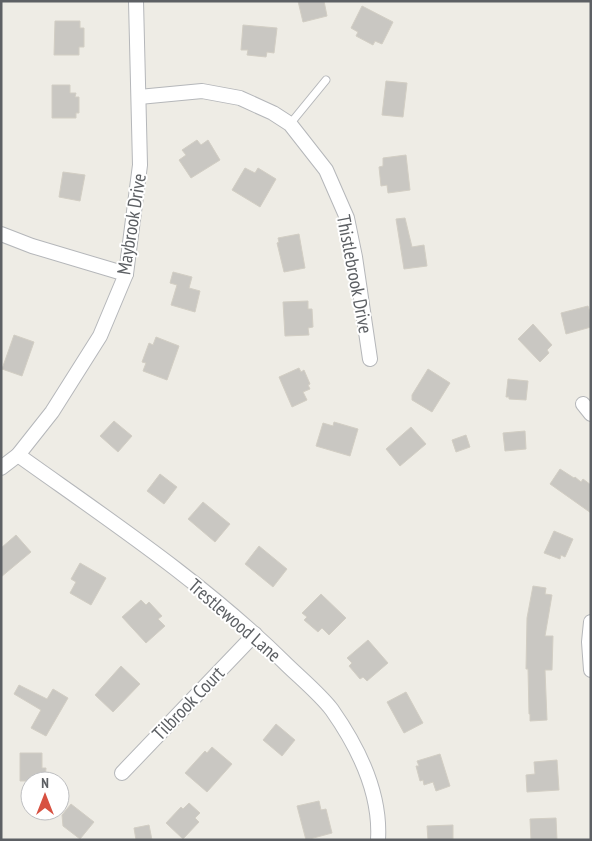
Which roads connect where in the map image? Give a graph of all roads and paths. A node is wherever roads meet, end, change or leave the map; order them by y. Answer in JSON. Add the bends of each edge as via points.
{"nodes":[{"id":1,"x":136,"y":1,"type":"edge"},
{"id":2,"x":326,"y":80,"type":"dead end"},
{"id":3,"x":139,"y":98,"type":"junction"},
{"id":4,"x":290,"y":124,"type":"junction"},
{"id":5,"x":1,"y":234,"type":"edge"},
{"id":6,"x":126,"y":274,"type":"junction"},
{"id":7,"x":370,"y":359,"type":"dead end"},
{"id":8,"x":18,"y":455,"type":"junction"},
{"id":9,"x":1,"y":468,"type":"edge"},
{"id":10,"x":591,"y":622,"type":"edge"},
{"id":11,"x":255,"y":634,"type":"junction"},
{"id":12,"x":590,"y":642,"type":"edge"},
{"id":13,"x":591,"y":670,"type":"edge"},
{"id":14,"x":122,"y":773,"type":"dead end"},
{"id":15,"x":378,"y":840,"type":"edge"}],
"edges":[{"from":1,"to":3,"type":"street","name":"Maybrook Drive"},
{"from":2,"to":4,"type":"lane"},
{"from":3,"to":4,"type":"street","name":"Thistlebrook Drive","via":[[202,92],[240,98],[273,112]]},
{"from":3,"to":6,"type":"street","name":"Maybrook Drive","via":[[140,165]]},
{"from":4,"to":7,"type":"street","name":"Thistlebrook Drive","via":[[326,170],[347,218]]},
{"from":5,"to":6,"type":"street"},
{"from":6,"to":8,"type":"street","name":"Maybrook Drive","via":[[100,336],[52,412]]},
{"from":8,"to":9,"type":"street","name":"Maybrook Drive"},
{"from":8,"to":11,"type":"street","name":"Trestlewood Lane","via":[[147,548]]},
{"from":10,"to":12,"type":"street"},
{"from":11,"to":14,"type":"street","name":"Tilbrook Court"},
{"from":11,"to":15,"type":"street","name":"Trestlewood Lane","via":[[331,709],[357,752],[373,790]]},
{"from":12,"to":13,"type":"street"}]}
